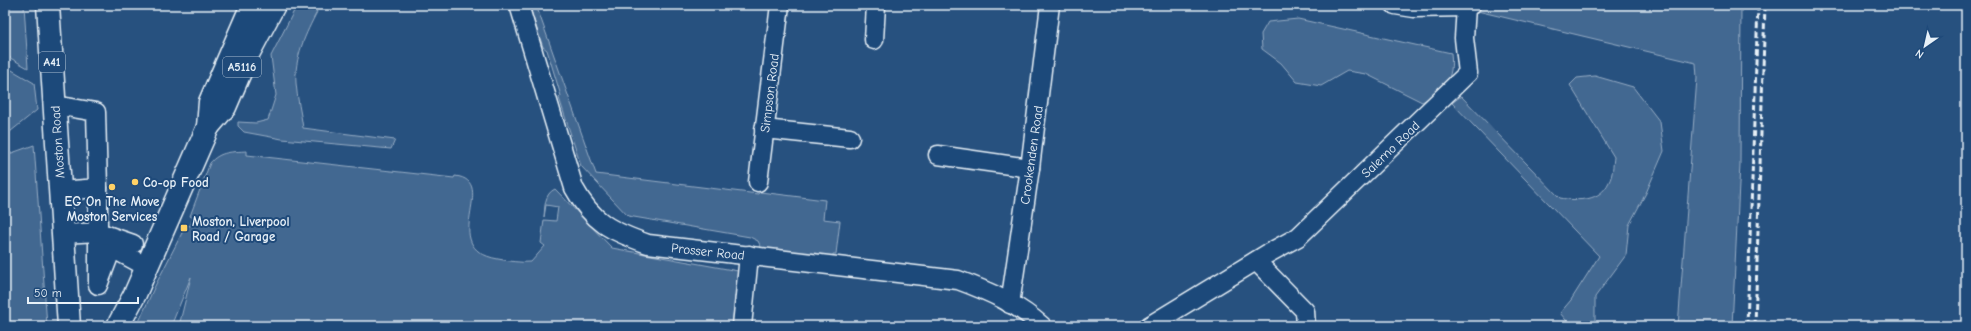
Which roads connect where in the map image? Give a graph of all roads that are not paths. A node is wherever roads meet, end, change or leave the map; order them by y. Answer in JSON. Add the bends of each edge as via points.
{"nodes":[{"id":1,"x":48,"y":5,"type":"edge"},
{"id":2,"x":252,"y":5,"type":"edge"},
{"id":3,"x":274,"y":5,"type":"edge"},
{"id":4,"x":519,"y":5,"type":"edge"},
{"id":5,"x":780,"y":5,"type":"edge"},
{"id":6,"x":876,"y":5,"type":"edge"},
{"id":7,"x":1050,"y":5,"type":"edge"},
{"id":8,"x":1395,"y":5,"type":"edge"},
{"id":9,"x":1464,"y":6,"type":"edge"},
{"id":10,"x":874,"y":40,"type":"dead end"},
{"id":11,"x":55,"y":105,"type":"junction"},
{"id":12,"x":208,"y":127,"type":"junction"},
{"id":13,"x":764,"y":130,"type":"junction"},
{"id":14,"x":850,"y":138,"type":"dead end"},
{"id":15,"x":938,"y":154,"type":"dead end"},
{"id":16,"x":1030,"y":168,"type":"junction"},
{"id":17,"x":758,"y":182,"type":"dead end"},
{"id":18,"x":98,"y":188,"type":"junction"},
{"id":19,"x":60,"y":191,"type":"junction"},
{"id":20,"x":98,"y":232,"type":"junction"},
{"id":21,"x":63,"y":234,"type":"junction"},
{"id":22,"x":133,"y":244,"type":"dead end"},
{"id":23,"x":749,"y":255,"type":"junction"},
{"id":24,"x":1256,"y":261,"type":"junction"},
{"id":25,"x":147,"y":267,"type":"junction"},
{"id":26,"x":136,"y":294,"type":"junction"},
{"id":27,"x":1010,"y":304,"type":"junction"},
{"id":28,"x":1172,"y":320,"type":"edge"},
{"id":29,"x":69,"y":326,"type":"edge"},
{"id":30,"x":118,"y":326,"type":"edge"},
{"id":31,"x":124,"y":326,"type":"edge"},
{"id":32,"x":742,"y":326,"type":"edge"},
{"id":33,"x":1042,"y":326,"type":"edge"},
{"id":34,"x":1149,"y":326,"type":"edge"},
{"id":35,"x":1306,"y":326,"type":"edge"}],
"edges":[{"from":1,"to":11,"type":"highway","name":"Moston Road","number":"A41"},
{"from":2,"to":12,"type":"highway","number":"A5116","via":[[210,102]]},
{"from":3,"to":12,"type":"highway","number":"A5116","via":[[247,56],[225,107]]},
{"from":4,"to":23,"type":"street","name":"Prosser Road","via":[[574,188],[584,207],[602,223],[622,235],[648,244]]},
{"from":5,"to":13,"type":"street","name":"Simpson Road"},
{"from":6,"to":10,"type":"street"},
{"from":7,"to":16,"type":"street","name":"Crookenden Road"},
{"from":8,"to":9,"type":"street","via":[[1414,8]]},
{"from":9,"to":24,"type":"street","name":"Salerno Road","via":[[1468,73],[1298,237]]},
{"from":11,"to":18,"type":"street","via":[[96,112]]},
{"from":11,"to":19,"type":"highway","name":"Moston Road","number":"A41"},
{"from":12,"to":25,"type":"highway","number":"A5116"},
{"from":13,"to":14,"type":"street"},
{"from":13,"to":17,"type":"street","name":"Simpson Road"},
{"from":15,"to":16,"type":"street"},
{"from":16,"to":27,"type":"street","name":"Crookenden Road"},
{"from":18,"to":19,"type":"street"},
{"from":18,"to":20,"type":"street"},
{"from":19,"to":21,"type":"highway","name":"Moston Road","number":"A41"},
{"from":20,"to":21,"type":"street"},
{"from":20,"to":22,"type":"street"},
{"from":20,"to":25,"type":"street","via":[[98,285],[112,248]]},
{"from":21,"to":29,"type":"highway","name":"Moston Road","number":"A41"},
{"from":23,"to":27,"type":"street","name":"Prosser Road","via":[[958,280],[991,292]]},
{"from":23,"to":32,"type":"street"},
{"from":24,"to":28,"type":"street","name":"Salerno Road"},
{"from":24,"to":35,"type":"street","via":[[1305,311]]},
{"from":25,"to":26,"type":"highway","number":"A5116"},
{"from":26,"to":30,"type":"highway","number":"A5116"},
{"from":26,"to":31,"type":"highway"},
{"from":27,"to":33,"type":"street","name":"Prosser Road","via":[[1031,316]]},
{"from":28,"to":34,"type":"street","name":"Salerno Road"}]}
